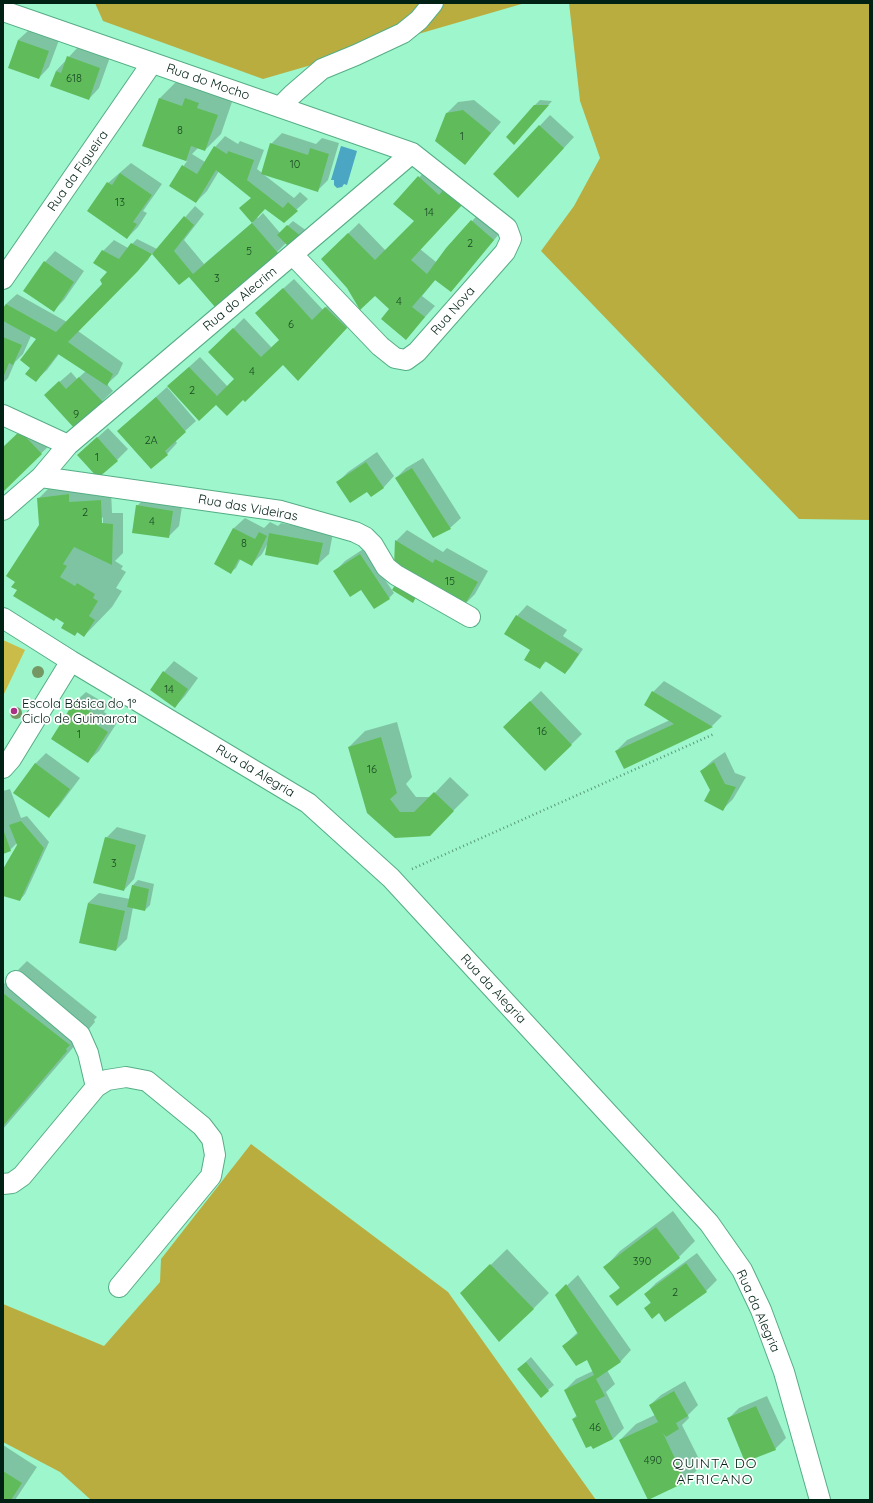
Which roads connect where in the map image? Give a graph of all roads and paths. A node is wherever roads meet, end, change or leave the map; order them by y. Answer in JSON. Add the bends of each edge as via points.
{"nodes":[{"id":1,"x":433,"y":3,"type":"edge"},
{"id":2,"x":3,"y":11,"type":"edge"},
{"id":3,"x":152,"y":63,"type":"junction"},
{"id":4,"x":280,"y":107,"type":"junction"},
{"id":5,"x":412,"y":153,"type":"junction"},
{"id":6,"x":293,"y":255,"type":"junction"},
{"id":7,"x":3,"y":279,"type":"edge"},
{"id":8,"x":3,"y":415,"type":"edge"},
{"id":9,"x":68,"y":445,"type":"junction"},
{"id":10,"x":41,"y":477,"type":"junction"},
{"id":11,"x":3,"y":510,"type":"edge"},
{"id":12,"x":470,"y":617,"type":"dead end"},
{"id":13,"x":3,"y":618,"type":"edge"},
{"id":14,"x":71,"y":661,"type":"junction"},
{"id":15,"x":714,"y":734,"type":"dead end"},
{"id":16,"x":3,"y":768,"type":"edge"},
{"id":17,"x":391,"y":878,"type":"junction"},
{"id":18,"x":16,"y":981,"type":"dead end"},
{"id":19,"x":96,"y":1087,"type":"junction"},
{"id":20,"x":3,"y":1184,"type":"edge"},
{"id":21,"x":119,"y":1287,"type":"dead end"},
{"id":22,"x":820,"y":1500,"type":"edge"}],
"edges":[{"from":1,"to":4,"type":"street","via":[[419,20],[403,33],[322,69]]},
{"from":2,"to":3,"type":"street","name":"Rua do Mocho"},
{"from":3,"to":4,"type":"street","name":"Rua do Mocho"},
{"from":3,"to":7,"type":"street","name":"Rua da Figueira"},
{"from":4,"to":5,"type":"street","name":"Rua do Mocho"},
{"from":5,"to":6,"type":"street","name":"Rua do Alecrim"},
{"from":5,"to":6,"type":"street","name":"Rua Nova","via":[[508,228],[511,239],[504,252],[417,352],[406,360],[395,358],[380,346]]},
{"from":6,"to":9,"type":"street","name":"Rua do Alecrim"},
{"from":8,"to":9,"type":"street"},
{"from":9,"to":10,"type":"street","name":"Rua do Alecrim"},
{"from":10,"to":11,"type":"street","name":"Rua do Alecrim"},
{"from":10,"to":12,"type":"street","name":"Rua das Videiras","via":[[281,511],[355,532],[373,545],[386,567],[396,575]]},
{"from":13,"to":14,"type":"street","name":"Rua da Alegria"},
{"from":14,"to":16,"type":"street","via":[[15,753]]},
{"from":14,"to":17,"type":"street","name":"Rua da Alegria","via":[[308,803]]},
{"from":15,"to":17,"type":"path"},
{"from":17,"to":22,"type":"street","name":"Rua da Alegria","via":[[709,1223],[742,1270],[761,1310],[784,1372]]},
{"from":18,"to":19,"type":"street","via":[[80,1035],[88,1053]]},
{"from":19,"to":20,"type":"street","via":[[22,1176],[12,1183]]},
{"from":19,"to":21,"type":"street","via":[[116,1078],[137,1078],[147,1082],[202,1126],[212,1138],[215,1155],[211,1176]]}]}
